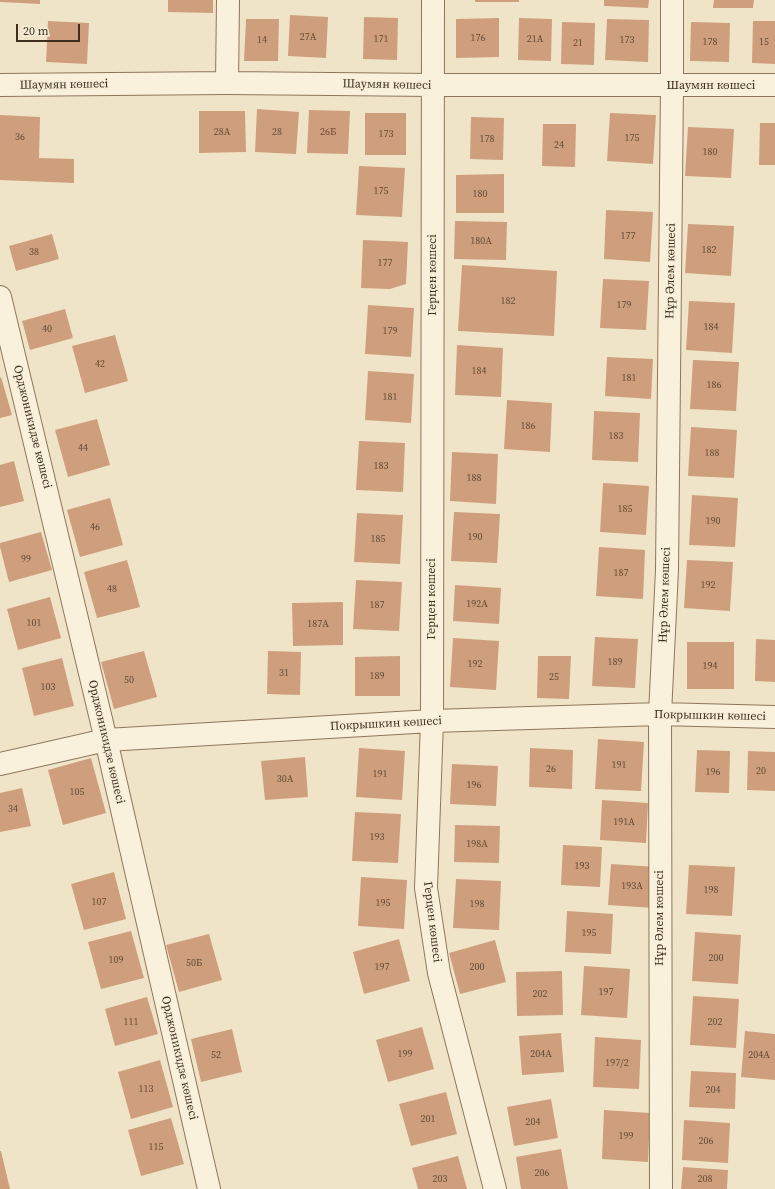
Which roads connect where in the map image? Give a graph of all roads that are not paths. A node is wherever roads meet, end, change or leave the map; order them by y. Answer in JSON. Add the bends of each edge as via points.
{"nodes":[{"id":1,"x":228,"y":0,"type":"edge"},
{"id":2,"x":433,"y":0,"type":"edge"},
{"id":3,"x":672,"y":0,"type":"edge"},
{"id":4,"x":227,"y":83,"type":"junction"},
{"id":5,"x":0,"y":85,"type":"edge"},
{"id":6,"x":433,"y":85,"type":"junction"},
{"id":7,"x":775,"y":85,"type":"edge"},
{"id":8,"x":672,"y":86,"type":"junction"},
{"id":9,"x":0,"y":297,"type":"edge"},
{"id":10,"x":660,"y":714,"type":"junction"},
{"id":11,"x":775,"y":717,"type":"edge"},
{"id":12,"x":432,"y":721,"type":"junction"},
{"id":13,"x":106,"y":740,"type":"junction"},
{"id":14,"x":0,"y":764,"type":"edge"},
{"id":15,"x":209,"y":1189,"type":"edge"},
{"id":16,"x":495,"y":1189,"type":"edge"},
{"id":17,"x":660,"y":1189,"type":"edge"}],
"edges":[{"from":1,"to":4,"type":"street"},
{"from":2,"to":6,"type":"street","name":"Герцен көшесі"},
{"from":3,"to":8,"type":"street","name":"Нұр Әлем көшесі"},
{"from":4,"to":5,"type":"street","name":"Шаумян көшесі"},
{"from":4,"to":6,"type":"street","name":"Шаумян көшесі"},
{"from":6,"to":8,"type":"street","name":"Шаумян көшесі"},
{"from":6,"to":12,"type":"street","name":"Герцен көшесі"},
{"from":7,"to":8,"type":"street","name":"Шаумян көшесі"},
{"from":8,"to":10,"type":"street","name":"Нұр Әлем көшесі","via":[[667,570]]},
{"from":9,"to":13,"type":"street","name":"Орджоникидзе көшесі"},
{"from":10,"to":11,"type":"street","name":"Покрышкин көшесі"},
{"from":10,"to":12,"type":"street","name":"Покрышкин көшесі"},
{"from":10,"to":17,"type":"street","name":"Нұр Әлем көшесі"},
{"from":12,"to":13,"type":"street","name":"Покрышкин көшесі"},
{"from":12,"to":16,"type":"street","name":"Герцен көшесі","via":[[426,888],[439,974]]},
{"from":13,"to":14,"type":"street","name":"Покрышкин көшесі"},
{"from":13,"to":15,"type":"street","name":"Орджоникидзе көшесі"}]}
